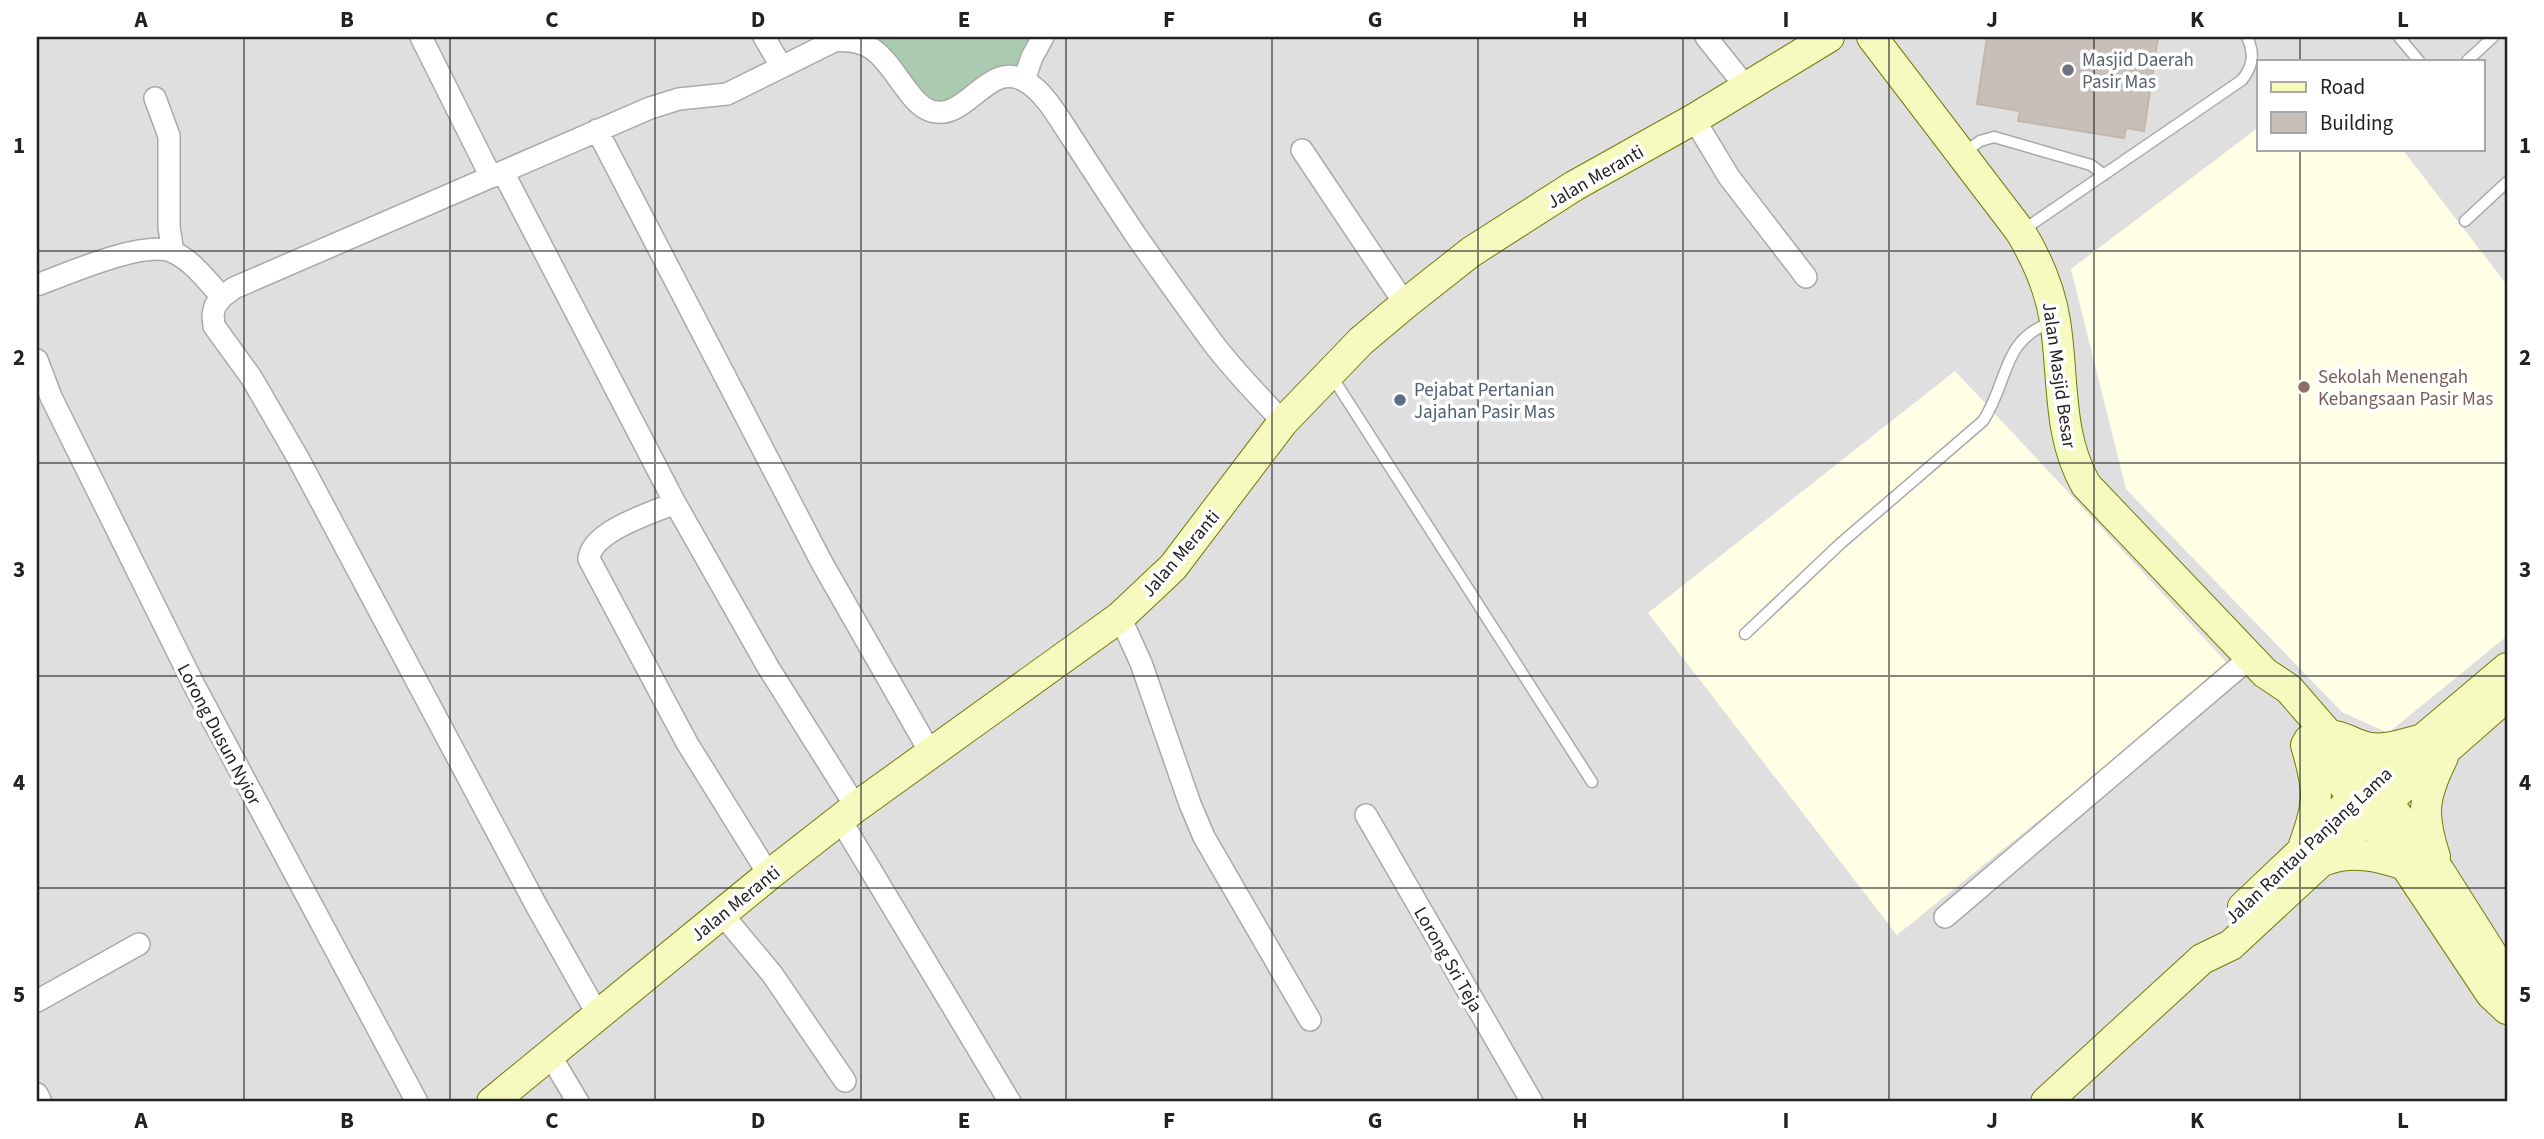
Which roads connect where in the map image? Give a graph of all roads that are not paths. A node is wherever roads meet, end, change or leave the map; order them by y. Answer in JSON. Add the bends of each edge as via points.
{"nodes":[{"id":1,"x":421,"y":37,"type":"edge"},
{"id":2,"x":764,"y":37,"type":"edge"},
{"id":3,"x":1044,"y":37,"type":"edge"},
{"id":4,"x":1706,"y":37,"type":"edge"},
{"id":5,"x":1829,"y":37,"type":"edge"},
{"id":6,"x":1872,"y":37,"type":"edge"},
{"id":7,"x":2247,"y":37,"type":"edge"},
{"id":8,"x":2399,"y":37,"type":"edge"},
{"id":9,"x":2493,"y":37,"type":"edge"},
{"id":10,"x":2418,"y":60,"type":"edge"},
{"id":11,"x":2467,"y":60,"type":"edge"},
{"id":12,"x":781,"y":66,"type":"junction"},
{"id":13,"x":1024,"y":80,"type":"junction"},
{"id":14,"x":1746,"y":86,"type":"junction"},
{"id":15,"x":155,"y":98,"type":"dead end"},
{"id":16,"x":1694,"y":118,"type":"junction"},
{"id":17,"x":597,"y":130,"type":"junction"},
{"id":18,"x":1303,"y":150,"type":"dead end"},
{"id":19,"x":1962,"y":155,"type":"junction"},
{"id":20,"x":497,"y":174,"type":"junction"},
{"id":21,"x":2104,"y":175,"type":"junction"},
{"id":22,"x":2507,"y":182,"type":"edge"},
{"id":23,"x":2465,"y":221,"type":"dead end"},
{"id":24,"x":2020,"y":231,"type":"junction"},
{"id":25,"x":173,"y":251,"type":"junction"},
{"id":26,"x":1806,"y":277,"type":"dead end"},
{"id":27,"x":37,"y":285,"type":"edge"},
{"id":28,"x":222,"y":297,"type":"junction"},
{"id":29,"x":1405,"y":304,"type":"junction"},
{"id":30,"x":2055,"y":321,"type":"junction"},
{"id":31,"x":37,"y":360,"type":"edge"},
{"id":32,"x":1329,"y":373,"type":"junction"},
{"id":33,"x":1283,"y":422,"type":"junction"},
{"id":34,"x":675,"y":503,"type":"junction"},
{"id":35,"x":1120,"y":617,"type":"junction"},
{"id":36,"x":1745,"y":634,"type":"dead end"},
{"id":37,"x":2258,"y":665,"type":"junction"},
{"id":38,"x":2507,"y":668,"type":"edge"},
{"id":39,"x":2507,"y":696,"type":"edge"},
{"id":40,"x":2315,"y":733,"type":"junction"},
{"id":41,"x":2437,"y":743,"type":"junction"},
{"id":42,"x":930,"y":752,"type":"junction"},
{"id":43,"x":1592,"y":782,"type":"dead end"},
{"id":44,"x":2370,"y":800,"type":"junction"},
{"id":45,"x":848,"y":813,"type":"junction"},
{"id":46,"x":1366,"y":815,"type":"dead end"},
{"id":47,"x":2313,"y":856,"type":"junction"},
{"id":48,"x":2405,"y":865,"type":"junction"},
{"id":49,"x":2440,"y":872,"type":"junction"},
{"id":50,"x":769,"y":874,"type":"junction"},
{"id":51,"x":722,"y":914,"type":"junction"},
{"id":52,"x":1945,"y":917,"type":"dead end"},
{"id":53,"x":139,"y":944,"type":"dead end"},
{"id":54,"x":2507,"y":978,"type":"edge"},
{"id":55,"x":37,"y":1001,"type":"edge"},
{"id":56,"x":2507,"y":1009,"type":"edge"},
{"id":57,"x":598,"y":1015,"type":"junction"},
{"id":58,"x":1310,"y":1020,"type":"dead end"},
{"id":59,"x":550,"y":1055,"type":"junction"},
{"id":60,"x":845,"y":1081,"type":"dead end"},
{"id":61,"x":37,"y":1094,"type":"edge"},
{"id":62,"x":41,"y":1102,"type":"edge"},
{"id":63,"x":417,"y":1102,"type":"edge"},
{"id":64,"x":492,"y":1102,"type":"edge"},
{"id":65,"x":578,"y":1102,"type":"edge"},
{"id":66,"x":1010,"y":1102,"type":"edge"},
{"id":67,"x":1532,"y":1102,"type":"edge"},
{"id":68,"x":2046,"y":1102,"type":"edge"}],
"edges":[{"from":1,"to":20,"type":"street"},
{"from":2,"to":12,"type":"street"},
{"from":3,"to":13,"type":"street"},
{"from":4,"to":14,"type":"street"},
{"from":5,"to":14,"type":"street","name":"Jalan Meranti"},
{"from":6,"to":19,"type":"street","name":"Jalan Masjid Besar"},
{"from":7,"to":21,"type":"lane","via":[[2253,57],[2242,80]]},
{"from":8,"to":10,"type":"lane"},
{"from":9,"to":11,"type":"lane"},
{"from":12,"to":13,"type":"street","via":[[834,41],[863,43],[876,50],[918,104],[932,111],[948,111],[966,102],[991,80]]},
{"from":12,"to":17,"type":"street","via":[[727,94],[679,99]]},
{"from":13,"to":33,"type":"street","via":[[1056,115],[1214,345]]},
{"from":14,"to":16,"type":"street","name":"Jalan Meranti"},
{"from":15,"to":25,"type":"street","via":[[169,136]]},
{"from":16,"to":26,"type":"street","via":[[1729,177]]},
{"from":16,"to":29,"type":"street","name":"Jalan Meranti","via":[[1574,186],[1471,252]]},
{"from":17,"to":20,"type":"street"},
{"from":17,"to":42,"type":"street","via":[[822,563]]},
{"from":18,"to":29,"type":"street"},
{"from":19,"to":21,"type":"lane","via":[[1994,137],[2091,165]]},
{"from":19,"to":24,"type":"street","name":"Jalan Masjid Besar"},
{"from":20,"to":28,"type":"street"},
{"from":20,"to":34,"type":"street"},
{"from":21,"to":24,"type":"lane"},
{"from":22,"to":23,"type":"lane"},
{"from":24,"to":30,"type":"street","name":"Jalan Masjid Besar","via":[[2035,256]]},
{"from":25,"to":27,"type":"street","via":[[146,249]]},
{"from":25,"to":28,"type":"street"},
{"from":28,"to":57,"type":"street","via":[[213,314],[215,326],[298,458]]},
{"from":29,"to":32,"type":"street","name":"Jalan Meranti"},
{"from":30,"to":36,"type":"lane","via":[[2019,342],[1983,421],[1842,542]]},
{"from":30,"to":37,"type":"street","name":"Jalan Masjid Besar","via":[[2068,442],[2086,485]]},
{"from":31,"to":63,"type":"street","name":"Lorong Dusun Nyior","via":[[177,651]]},
{"from":32,"to":33,"type":"street","name":"Jalan Meranti"},
{"from":32,"to":43,"type":"lane"},
{"from":33,"to":35,"type":"street","name":"Jalan Meranti","via":[[1173,567]]},
{"from":34,"to":45,"type":"street"},
{"from":34,"to":50,"type":"street","via":[[615,529],[596,542],[589,559],[687,743]]},
{"from":35,"to":42,"type":"street","name":"Jalan Meranti"},
{"from":35,"to":58,"type":"street","via":[[1204,837]]},
{"from":37,"to":40,"type":"street","name":"Jalan Masjid Besar","via":[[2276,700]]},
{"from":37,"to":52,"type":"street"},
{"from":38,"to":41,"type":"street","name":"Jalan Rantau Panjang Lama"},
{"from":39,"to":41,"type":"street","name":"Jalan Rantau Panjang Lama"},
{"from":40,"to":41,"type":"street","via":[[2343,736],[2367,747]]},
{"from":40,"to":44,"type":"street","name":"Jalan Masjid Besar"},
{"from":40,"to":47,"type":"street"},
{"from":41,"to":44,"type":"street","name":"Jalan Rantau Panjang Lama"},
{"from":41,"to":49,"type":"street","via":[[2424,811]]},
{"from":42,"to":45,"type":"street","name":"Jalan Meranti"},
{"from":44,"to":47,"type":"street","name":"Jalan Rantau Panjang Lama"},
{"from":44,"to":48,"type":"street"},
{"from":44,"to":49,"type":"street"},
{"from":45,"to":50,"type":"street","name":"Jalan Meranti"},
{"from":45,"to":66,"type":"street"},
{"from":46,"to":67,"type":"street","name":"Lorong Sri Teja"},
{"from":47,"to":48,"type":"street","via":[[2367,855]]},
{"from":47,"to":68,"type":"street","name":"Jalan Rantau Panjang Lama","via":[[2218,930],[2202,958]]},
{"from":48,"to":56,"type":"street","via":[[2491,994]]},
{"from":49,"to":54,"type":"street"},
{"from":50,"to":51,"type":"street","name":"Jalan Meranti"},
{"from":51,"to":57,"type":"street","name":"Jalan Meranti"},
{"from":51,"to":60,"type":"street","via":[[772,974]]},
{"from":53,"to":55,"type":"street"},
{"from":57,"to":59,"type":"street","name":"Jalan Meranti"},
{"from":59,"to":64,"type":"street","name":"Jalan Meranti"},
{"from":59,"to":65,"type":"street"},
{"from":61,"to":62,"type":"street"}]}
